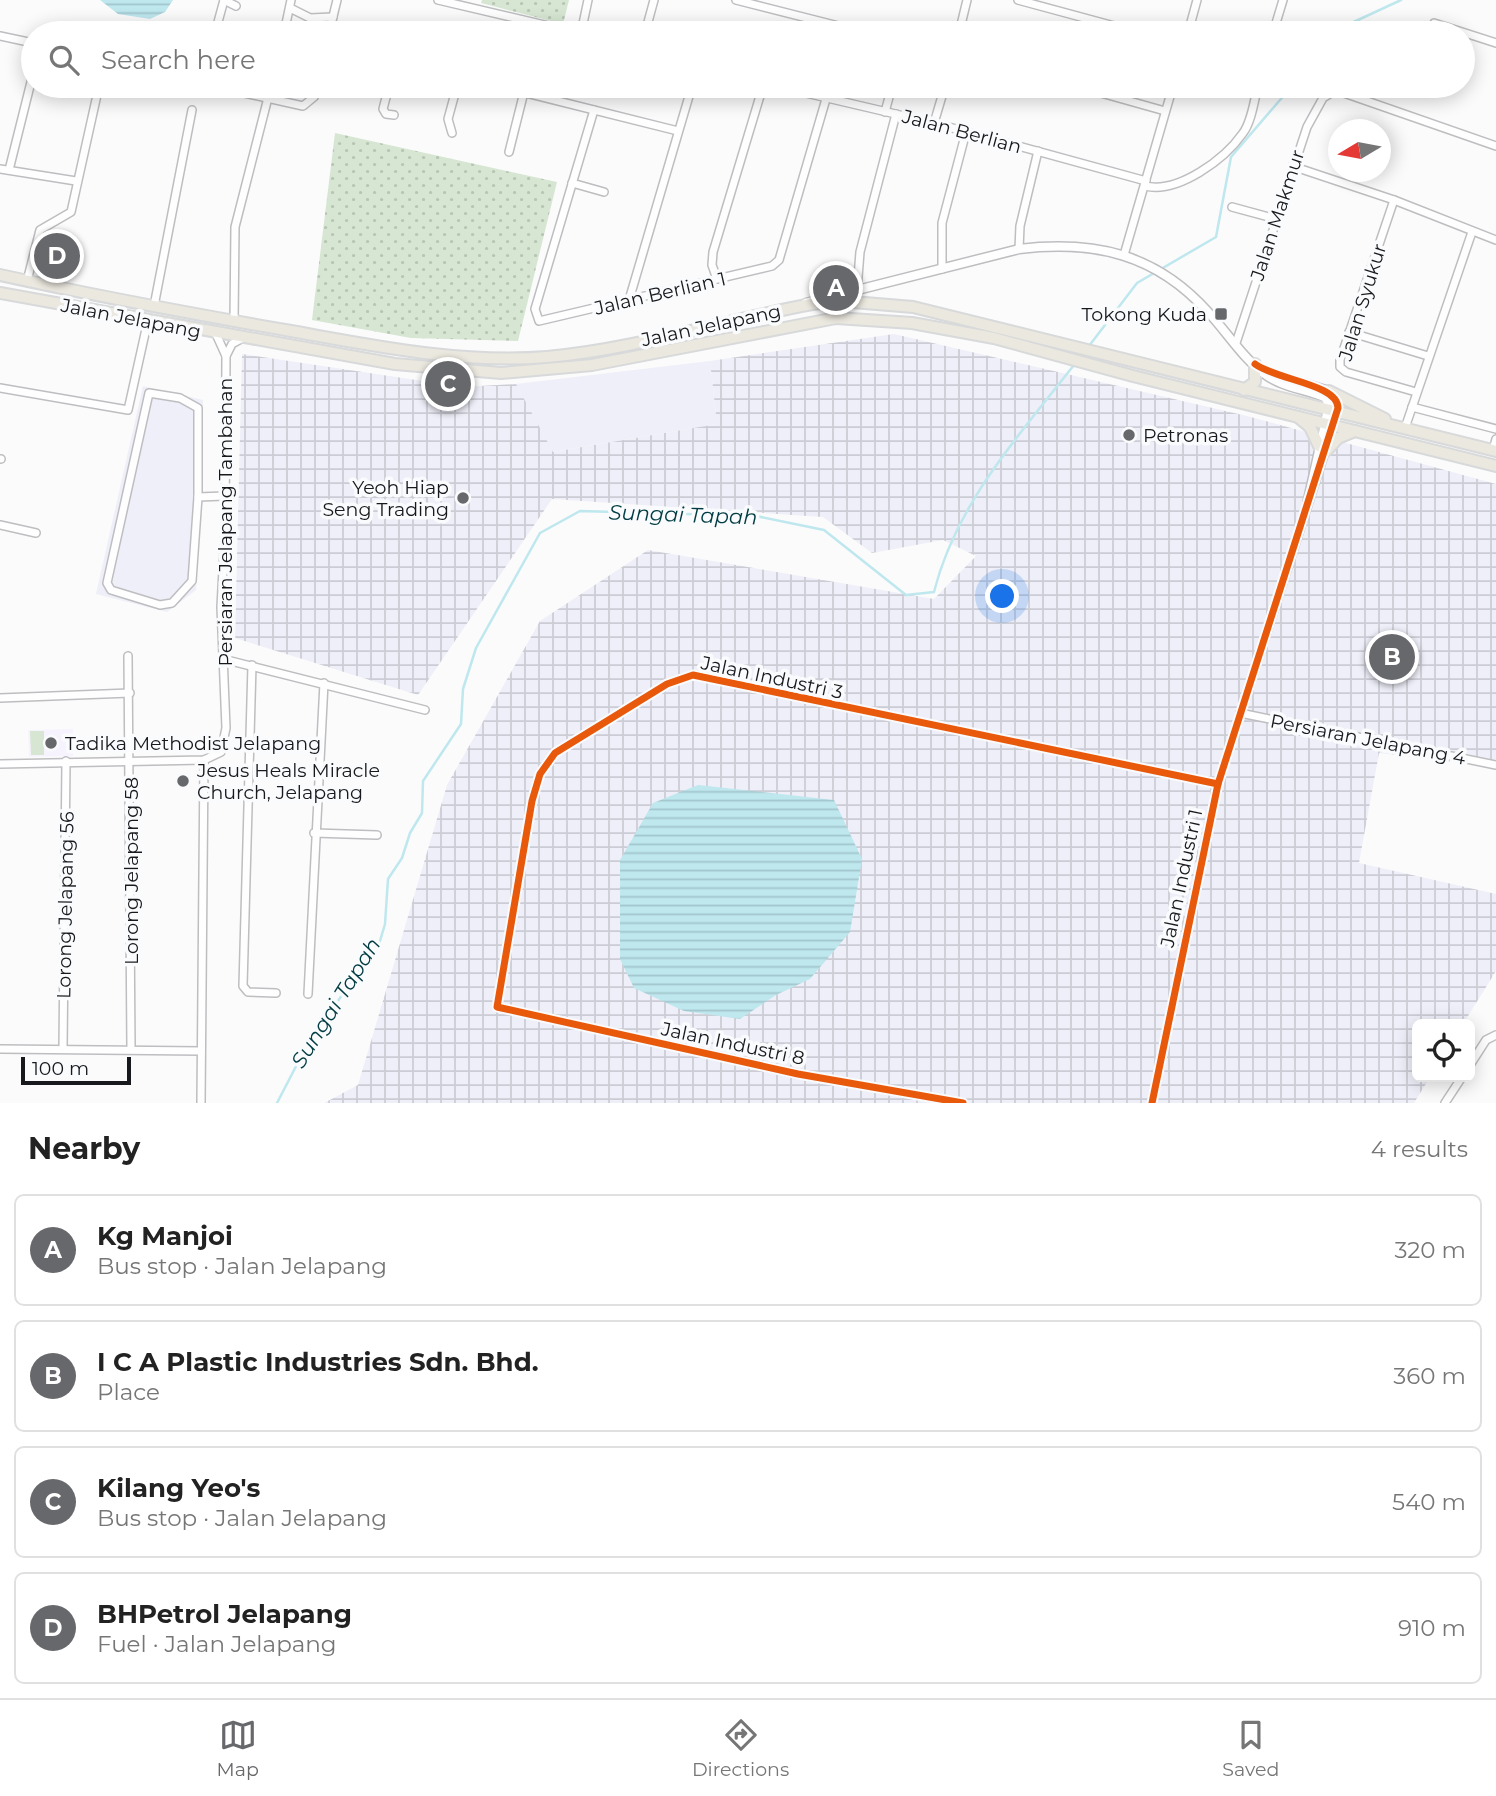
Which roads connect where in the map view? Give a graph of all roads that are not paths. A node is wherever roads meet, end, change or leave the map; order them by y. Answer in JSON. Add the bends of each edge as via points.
{"nodes":[{"id":1,"x":224,"y":0,"type":"edge"},
{"id":2,"x":337,"y":0,"type":"edge"},
{"id":3,"x":438,"y":0,"type":"edge"},
{"id":4,"x":588,"y":0,"type":"edge"},
{"id":5,"x":654,"y":0,"type":"edge"},
{"id":6,"x":736,"y":0,"type":"edge"},
{"id":7,"x":967,"y":0,"type":"edge"},
{"id":8,"x":1018,"y":0,"type":"edge"},
{"id":9,"x":1197,"y":0,"type":"edge"},
{"id":10,"x":1283,"y":0,"type":"edge"},
{"id":11,"x":291,"y":4,"type":"edge"},
{"id":12,"x":476,"y":4,"type":"edge"},
{"id":13,"x":236,"y":6,"type":"dead end"},
{"id":14,"x":333,"y":17,"type":"junction"},
{"id":15,"x":522,"y":20,"type":"joint"},
{"id":16,"x":218,"y":21,"type":"edge"},
{"id":17,"x":332,"y":21,"type":"edge"},
{"id":18,"x":526,"y":21,"type":"edge"},
{"id":19,"x":583,"y":21,"type":"edge"},
{"id":20,"x":648,"y":21,"type":"edge"},
{"id":21,"x":819,"y":21,"type":"edge"},
{"id":22,"x":962,"y":21,"type":"edge"},
{"id":23,"x":1096,"y":21,"type":"edge"},
{"id":24,"x":1191,"y":21,"type":"edge"},
{"id":25,"x":1277,"y":21,"type":"edge"},
{"id":26,"x":0,"y":36,"type":"edge"},
{"id":27,"x":1475,"y":36,"type":"edge"},
{"id":28,"x":21,"y":41,"type":"edge"},
{"id":29,"x":1496,"y":43,"type":"edge"},
{"id":30,"x":27,"y":98,"type":"edge"},
{"id":31,"x":96,"y":98,"type":"edge"},
{"id":32,"x":260,"y":98,"type":"edge"},
{"id":33,"x":313,"y":98,"type":"edge"},
{"id":34,"x":386,"y":98,"type":"edge"},
{"id":35,"x":454,"y":98,"type":"edge"},
{"id":36,"x":522,"y":98,"type":"edge"},
{"id":37,"x":547,"y":98,"type":"edge"},
{"id":38,"x":688,"y":98,"type":"edge"},
{"id":39,"x":759,"y":98,"type":"edge"},
{"id":40,"x":822,"y":98,"type":"edge"},
{"id":41,"x":889,"y":98,"type":"edge"},
{"id":42,"x":941,"y":98,"type":"edge"},
{"id":43,"x":1119,"y":98,"type":"edge"},
{"id":44,"x":1170,"y":98,"type":"edge"},
{"id":45,"x":1254,"y":98,"type":"edge"},
{"id":46,"x":1323,"y":98,"type":"edge"},
{"id":47,"x":1357,"y":98,"type":"edge"},
{"id":48,"x":826,"y":99,"type":"junction"},
{"id":49,"x":268,"y":100,"type":"junction"},
{"id":50,"x":192,"y":110,"type":"dead end"},
{"id":51,"x":594,"y":110,"type":"junction"},
{"id":52,"x":1166,"y":111,"type":"junction"},
{"id":53,"x":885,"y":112,"type":"junction"},
{"id":54,"x":896,"y":114,"type":"junction"},
{"id":55,"x":394,"y":115,"type":"dead end"},
{"id":56,"x":934,"y":123,"type":"junction"},
{"id":57,"x":678,"y":131,"type":"junction"},
{"id":58,"x":966,"y":132,"type":"junction"},
{"id":59,"x":452,"y":133,"type":"dead end"},
{"id":60,"x":1496,"y":146,"type":"edge"},
{"id":61,"x":1038,"y":151,"type":"junction"},
{"id":62,"x":509,"y":152,"type":"dead end"},
{"id":63,"x":1292,"y":166,"type":"junction"},
{"id":64,"x":0,"y":169,"type":"edge"},
{"id":65,"x":9,"y":170,"type":"junction"},
{"id":66,"x":76,"y":181,"type":"junction"},
{"id":67,"x":572,"y":183,"type":"junction"},
{"id":68,"x":1146,"y":184,"type":"junction"},
{"id":69,"x":604,"y":192,"type":"dead end"},
{"id":70,"x":1394,"y":200,"type":"junction"},
{"id":71,"x":1232,"y":207,"type":"dead end"},
{"id":72,"x":1276,"y":219,"type":"junction"},
{"id":73,"x":1472,"y":232,"type":"junction"},
{"id":74,"x":1496,"y":240,"type":"edge"},
{"id":75,"x":1020,"y":249,"type":"junction"},
{"id":76,"x":1124,"y":255,"type":"junction"},
{"id":77,"x":942,"y":269,"type":"junction"},
{"id":78,"x":0,"y":275,"type":"edge"},
{"id":79,"x":717,"y":279,"type":"junction"},
{"id":80,"x":27,"y":281,"type":"junction"},
{"id":81,"x":857,"y":290,"type":"junction"},
{"id":82,"x":0,"y":293,"type":"edge"},
{"id":83,"x":629,"y":300,"type":"junction"},
{"id":84,"x":868,"y":303,"type":"junction"},
{"id":85,"x":154,"y":306,"type":"junction"},
{"id":86,"x":801,"y":306,"type":"junction"},
{"id":87,"x":836,"y":318,"type":"junction"},
{"id":88,"x":148,"y":320,"type":"junction"},
{"id":89,"x":234,"y":321,"type":"junction"},
{"id":90,"x":1349,"y":332,"type":"junction"},
{"id":91,"x":216,"y":334,"type":"junction"},
{"id":92,"x":241,"y":339,"type":"junction"},
{"id":93,"x":1236,"y":344,"type":"junction"},
{"id":94,"x":226,"y":356,"type":"junction"},
{"id":95,"x":1428,"y":356,"type":"junction"},
{"id":96,"x":1255,"y":364,"type":"junction"},
{"id":97,"x":0,"y":388,"type":"edge"},
{"id":98,"x":132,"y":390,"type":"junction"},
{"id":99,"x":1244,"y":390,"type":"junction"},
{"id":100,"x":1329,"y":391,"type":"junction"},
{"id":101,"x":149,"y":393,"type":"junction"},
{"id":102,"x":1416,"y":393,"type":"junction"},
{"id":103,"x":1412,"y":407,"type":"junction"},
{"id":104,"x":1332,"y":411,"type":"junction"},
{"id":105,"x":1295,"y":415,"type":"junction"},
{"id":106,"x":1329,"y":423,"type":"junction"},
{"id":107,"x":1403,"y":427,"type":"junction"},
{"id":108,"x":1496,"y":429,"type":"edge"},
{"id":109,"x":1358,"y":430,"type":"junction"},
{"id":110,"x":1495,"y":447,"type":"edge"},
{"id":111,"x":1323,"y":448,"type":"junction"},
{"id":112,"x":1496,"y":466,"type":"edge"},
{"id":113,"x":225,"y":496,"type":"junction"},
{"id":114,"x":198,"y":497,"type":"junction"},
{"id":115,"x":0,"y":525,"type":"edge"},
{"id":116,"x":36,"y":533,"type":"dead end"},
{"id":117,"x":128,"y":656,"type":"dead end"},
{"id":118,"x":223,"y":659,"type":"junction"},
{"id":119,"x":252,"y":665,"type":"junction"},
{"id":120,"x":324,"y":683,"type":"junction"},
{"id":121,"x":130,"y":693,"type":"junction"},
{"id":122,"x":0,"y":698,"type":"edge"},
{"id":123,"x":425,"y":710,"type":"dead end"},
{"id":124,"x":1240,"y":713,"type":"junction"},
{"id":125,"x":131,"y":760,"type":"junction"},
{"id":126,"x":204,"y":760,"type":"junction"},
{"id":127,"x":66,"y":761,"type":"junction"},
{"id":128,"x":0,"y":764,"type":"edge"},
{"id":129,"x":1496,"y":765,"type":"edge"},
{"id":130,"x":1218,"y":784,"type":"junction"},
{"id":131,"x":314,"y":833,"type":"junction"},
{"id":132,"x":377,"y":835,"type":"dead end"},
{"id":133,"x":276,"y":993,"type":"dead end"},
{"id":134,"x":308,"y":994,"type":"dead end"},
{"id":135,"x":497,"y":1007,"type":"joint"},
{"id":136,"x":1496,"y":1035,"type":"edge"},
{"id":137,"x":131,"y":1048,"type":"junction"},
{"id":138,"x":0,"y":1049,"type":"edge"},
{"id":139,"x":63,"y":1049,"type":"junction"},
{"id":140,"x":201,"y":1051,"type":"junction"},
{"id":141,"x":1475,"y":1057,"type":"edge"},
{"id":142,"x":1459,"y":1082,"type":"edge"},
{"id":143,"x":201,"y":1103,"type":"edge"},
{"id":144,"x":963,"y":1103,"type":"edge"},
{"id":145,"x":1152,"y":1103,"type":"edge"},
{"id":146,"x":1445,"y":1103,"type":"edge"}],
"edges":[{"from":1,"to":13,"type":"street"},
{"from":1,"to":16,"type":"street"},
{"from":2,"to":14,"type":"street"},
{"from":3,"to":12,"type":"street"},
{"from":4,"to":19,"type":"street"},
{"from":5,"to":20,"type":"street"},
{"from":6,"to":21,"type":"street"},
{"from":7,"to":22,"type":"street"},
{"from":8,"to":23,"type":"street"},
{"from":9,"to":24,"type":"street"},
{"from":10,"to":25,"type":"street"},
{"from":11,"to":14,"type":"street","via":[[310,18]]},
{"from":12,"to":15,"type":"street"},
{"from":14,"to":17,"type":"street"},
{"from":15,"to":18,"type":"street"},
{"from":26,"to":28,"type":"street"},
{"from":27,"to":29,"type":"street"},
{"from":30,"to":65,"type":"street"},
{"from":31,"to":66,"type":"street"},
{"from":32,"to":49,"type":"street"},
{"from":33,"to":49,"type":"street","via":[[303,106]]},
{"from":34,"to":55,"type":"street","via":[[383,109]]},
{"from":35,"to":59,"type":"street","via":[[448,118]]},
{"from":36,"to":62,"type":"street"},
{"from":37,"to":51,"type":"street"},
{"from":38,"to":57,"type":"street"},
{"from":39,"to":79,"type":"street","via":[[713,252]]},
{"from":40,"to":48,"type":"street","name":"Jalan Berlian"},
{"from":41,"to":53,"type":"street"},
{"from":42,"to":56,"type":"street"},
{"from":43,"to":52,"type":"street"},
{"from":44,"to":52,"type":"street"},
{"from":45,"to":68,"type":"street","via":[[1244,132],[1229,150],[1171,186]]},
{"from":46,"to":63,"type":"street","name":"Jalan Makmur"},
{"from":47,"to":60,"type":"street","name":"Jalan Makmur"},
{"from":48,"to":53,"type":"street","name":"Jalan Berlian"},
{"from":48,"to":79,"type":"street","name":"Jalan Berlian 1","via":[[779,260],[762,271]]},
{"from":49,"to":89,"type":"street","via":[[235,227]]},
{"from":50,"to":85,"type":"street"},
{"from":51,"to":57,"type":"street"},
{"from":51,"to":67,"type":"street"},
{"from":52,"to":68,"type":"street"},
{"from":53,"to":54,"type":"street","name":"Jalan Berlian"},
{"from":54,"to":56,"type":"street","name":"Jalan Berlian"},
{"from":54,"to":81,"type":"street","via":[[860,252]]},
{"from":56,"to":58,"type":"street","name":"Jalan Berlian"},
{"from":57,"to":83,"type":"street"},
{"from":58,"to":61,"type":"street","name":"Jalan Berlian"},
{"from":58,"to":77,"type":"street","via":[[942,223]]},
{"from":61,"to":68,"type":"street","name":"Jalan Berlian"},
{"from":61,"to":75,"type":"street","via":[[1020,226]]},
{"from":63,"to":70,"type":"street"},
{"from":63,"to":72,"type":"street","name":"Jalan Makmur"},
{"from":64,"to":65,"type":"street"},
{"from":65,"to":66,"type":"street"},
{"from":66,"to":80,"type":"street","via":[[71,212],[40,230]]},
{"from":67,"to":69,"type":"street"},
{"from":67,"to":83,"type":"street","name":"Jalan Berlian 1","via":[[535,309],[539,321]]},
{"from":68,"to":76,"type":"street"},
{"from":70,"to":73,"type":"street"},
{"from":70,"to":90,"type":"street","name":"Jalan Syukur"},
{"from":71,"to":72,"type":"street"},
{"from":72,"to":93,"type":"street","name":"Jalan Makmur"},
{"from":73,"to":74,"type":"street"},
{"from":73,"to":95,"type":"street"},
{"from":75,"to":76,"type":"street","via":[[1081,246]]},
{"from":75,"to":77,"type":"street"},
{"from":76,"to":93,"type":"street","via":[[1173,278]]},
{"from":77,"to":81,"type":"street"},
{"from":78,"to":80,"type":"main road","name":"Jalan Jelapang"},
{"from":79,"to":83,"type":"street","name":"Jalan Berlian 1"},
{"from":80,"to":85,"type":"main road","name":"Jalan Jelapang"},
{"from":81,"to":86,"type":"street"},
{"from":82,"to":88,"type":"main road","name":"Jalan Jelapang"},
{"from":84,"to":86,"type":"main road","name":"Jalan Jelapang"},
{"from":84,"to":87,"type":"main road","via":[[844,308]]},
{"from":84,"to":99,"type":"main road","name":"Jalan Jelapang","via":[[913,307]]},
{"from":85,"to":89,"type":"main road","name":"Jalan Jelapang"},
{"from":86,"to":87,"type":"main road","via":[[824,309]]},
{"from":86,"to":89,"type":"main road","name":"Jalan Jelapang","via":[[601,349],[496,359],[450,356]]},
{"from":87,"to":92,"type":"main road","name":"Jalan Jelapang","via":[[592,365],[512,373],[395,365]]},
{"from":87,"to":105,"type":"main road","name":"Jalan Jelapang","via":[[912,323],[994,338]]},
{"from":88,"to":91,"type":"main road","name":"Jalan Jelapang"},
{"from":88,"to":98,"type":"street"},
{"from":90,"to":95,"type":"street"},
{"from":90,"to":102,"type":"street","name":"Jalan Syukur","via":[[1340,367]]},
{"from":91,"to":92,"type":"main road","name":"Jalan Jelapang"},
{"from":91,"to":94,"type":"street","name":"Persiaran Jelapang Tambahan"},
{"from":92,"to":94,"type":"street","name":"Persiaran Jelapang Tambahan"},
{"from":93,"to":96,"type":"street"},
{"from":94,"to":113,"type":"street","name":"Persiaran Jelapang Tambahan"},
{"from":95,"to":102,"type":"street"},
{"from":96,"to":99,"type":"main road","via":[[1255,382]]},
{"from":96,"to":100,"type":"street","via":[[1276,376]]},
{"from":96,"to":104,"type":"street","via":[[1281,383],[1326,398]]},
{"from":97,"to":98,"type":"street","via":[[128,410]]},
{"from":98,"to":101,"type":"street"},
{"from":99,"to":104,"type":"main road","name":"Jalan Jelapang"},
{"from":100,"to":104,"type":"street","via":[[1337,399]]},
{"from":100,"to":107,"type":"main road"},
{"from":101,"to":114,"type":"street","via":[[180,398],[198,408]]},
{"from":101,"to":114,"type":"street","via":[[107,583],[111,590],[160,605],[172,603],[192,581]]},
{"from":102,"to":103,"type":"street"},
{"from":103,"to":107,"type":"street"},
{"from":103,"to":108,"type":"street"},
{"from":104,"to":106,"type":"street"},
{"from":104,"to":107,"type":"main road","name":"Jalan Jelapang"},
{"from":105,"to":106,"type":"main road","name":"Jalan Jelapang"},
{"from":105,"to":111,"type":"main road","via":[[1310,427]]},
{"from":106,"to":109,"type":"main road","name":"Jalan Jelapang"},
{"from":106,"to":111,"type":"street","name":"Jalan Industri 1"},
{"from":107,"to":110,"type":"main road","name":"Jalan Jelapang"},
{"from":109,"to":111,"type":"main road"},
{"from":109,"to":112,"type":"main road","name":"Jalan Jelapang"},
{"from":111,"to":124,"type":"street","name":"Jalan Industri 1"},
{"from":113,"to":114,"type":"street"},
{"from":113,"to":118,"type":"street","name":"Persiaran Jelapang Tambahan"},
{"from":115,"to":116,"type":"street"},
{"from":117,"to":121,"type":"street","name":"Lorong Jelapang 58"},
{"from":118,"to":119,"type":"street"},
{"from":118,"to":126,"type":"street","name":"Persiaran Jelapang Tambahan","via":[[225,743],[222,752]]},
{"from":119,"to":120,"type":"street"},
{"from":119,"to":133,"type":"street","via":[[245,990]]},
{"from":120,"to":123,"type":"street"},
{"from":120,"to":131,"type":"street"},
{"from":121,"to":122,"type":"street"},
{"from":121,"to":125,"type":"street","name":"Lorong Jelapang 58"},
{"from":124,"to":129,"type":"street","name":"Persiaran Jelapang 4"},
{"from":124,"to":130,"type":"street","name":"Jalan Industri 1"},
{"from":125,"to":126,"type":"street"},
{"from":125,"to":127,"type":"street"},
{"from":125,"to":137,"type":"street","name":"Lorong Jelapang 58"},
{"from":126,"to":140,"type":"street"},
{"from":127,"to":128,"type":"street"},
{"from":127,"to":139,"type":"street","name":"Lorong Jelapang 56"},
{"from":130,"to":135,"type":"street","name":"Jalan Industri 3","via":[[693,675],[678,678],[555,753],[540,774]]},
{"from":130,"to":145,"type":"street","name":"Jalan Industri 1"},
{"from":131,"to":132,"type":"street"},
{"from":131,"to":134,"type":"street"},
{"from":135,"to":144,"type":"street","name":"Jalan Industri 8","via":[[798,1074]]},
{"from":136,"to":141,"type":"street","via":[[1486,1040]]},
{"from":137,"to":139,"type":"street"},
{"from":137,"to":140,"type":"street"},
{"from":138,"to":139,"type":"street"},
{"from":140,"to":143,"type":"street"},
{"from":142,"to":146,"type":"street"}]}
